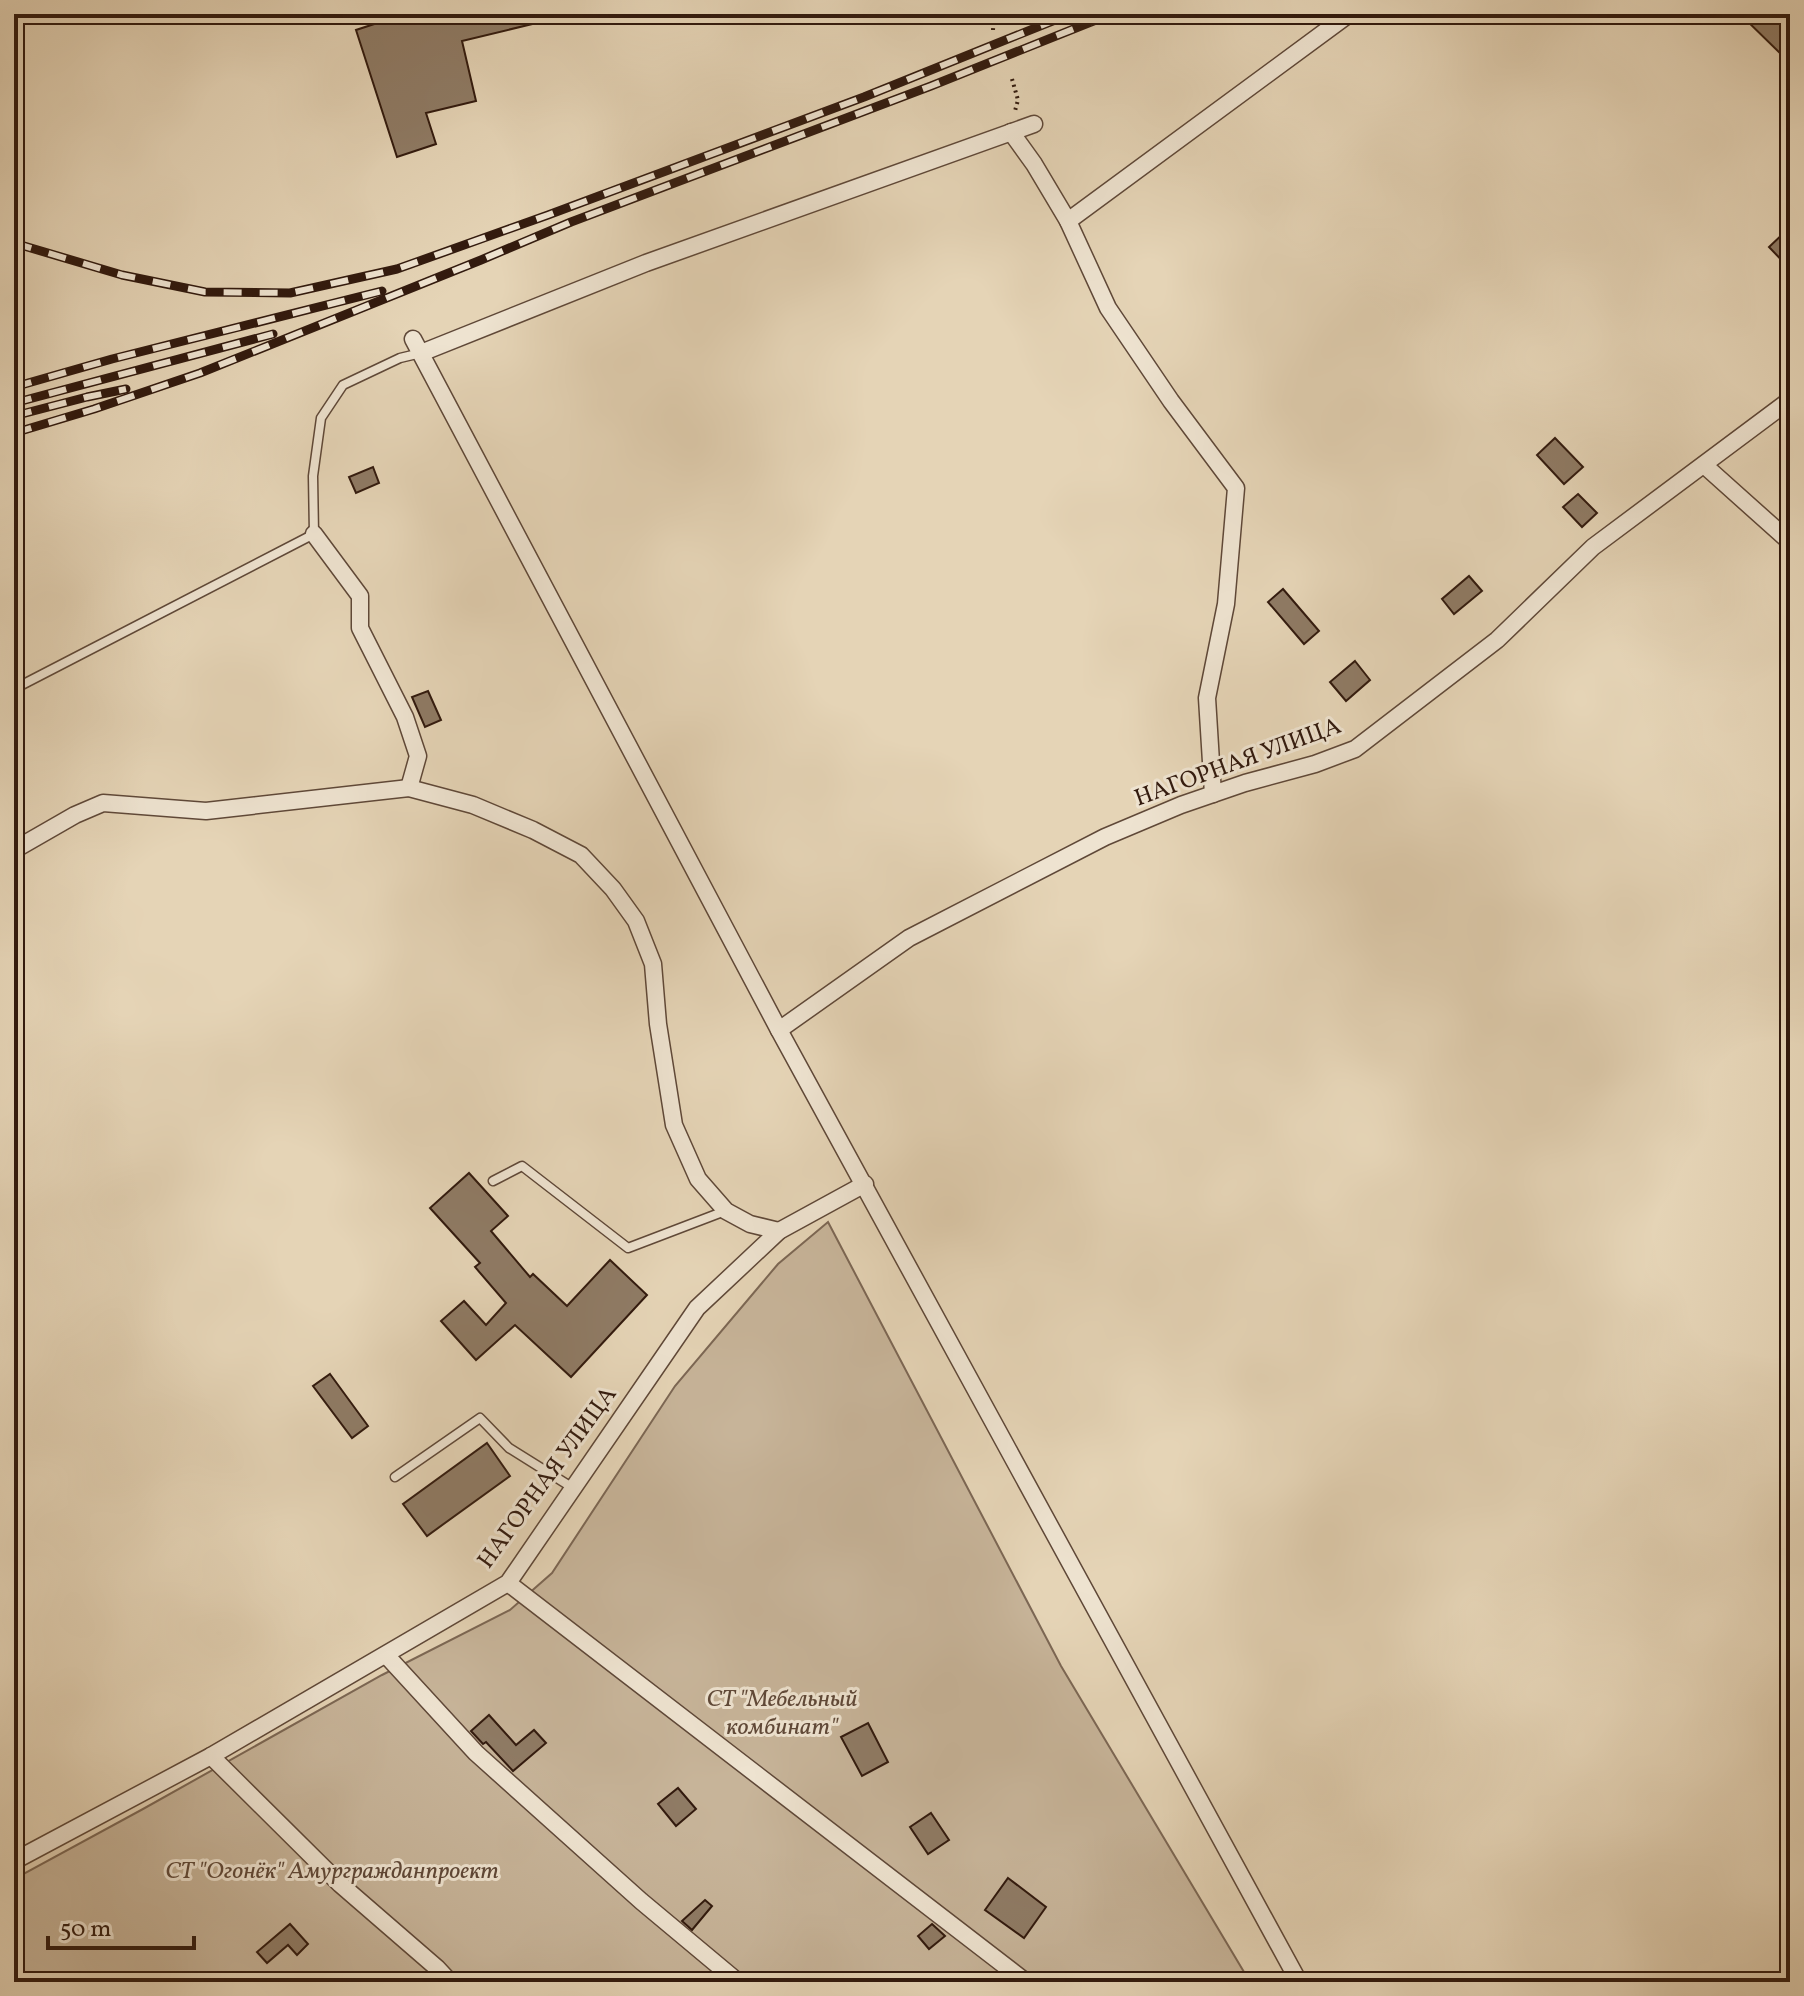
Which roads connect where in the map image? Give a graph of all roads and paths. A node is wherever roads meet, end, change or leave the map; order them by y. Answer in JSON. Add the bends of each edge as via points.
{"nodes":[{"id":1,"x":994,"y":14,"type":"edge"},
{"id":2,"x":1349,"y":14,"type":"edge"},
{"id":3,"x":993,"y":30,"type":"dead end"},
{"id":4,"x":1012,"y":79,"type":"dead end"},
{"id":5,"x":1034,"y":124,"type":"dead end"},
{"id":6,"x":1011,"y":132,"type":"junction"},
{"id":7,"x":1068,"y":221,"type":"junction"},
{"id":8,"x":417,"y":346,"type":"junction"},
{"id":9,"x":1790,"y":400,"type":"edge"},
{"id":10,"x":1704,"y":465,"type":"junction"},
{"id":11,"x":314,"y":534,"type":"junction"},
{"id":12,"x":1790,"y":542,"type":"edge"},
{"id":13,"x":14,"y":689,"type":"edge"},
{"id":14,"x":409,"y":788,"type":"junction"},
{"id":15,"x":1213,"y":794,"type":"junction"},
{"id":16,"x":14,"y":850,"type":"edge"},
{"id":17,"x":779,"y":1030,"type":"junction"},
{"id":18,"x":493,"y":1181,"type":"dead end"},
{"id":19,"x":865,"y":1184,"type":"junction"},
{"id":20,"x":726,"y":1211,"type":"junction"},
{"id":21,"x":779,"y":1231,"type":"junction"},
{"id":22,"x":395,"y":1477,"type":"dead end"},
{"id":23,"x":573,"y":1488,"type":"junction"},
{"id":24,"x":508,"y":1583,"type":"junction"},
{"id":25,"x":386,"y":1655,"type":"junction"},
{"id":26,"x":211,"y":1756,"type":"junction"},
{"id":27,"x":14,"y":1861,"type":"edge"},
{"id":28,"x":450,"y":1982,"type":"edge"},
{"id":29,"x":738,"y":1982,"type":"edge"},
{"id":30,"x":1026,"y":1982,"type":"edge"},
{"id":31,"x":1299,"y":1982,"type":"edge"}],
"edges":[{"from":1,"to":3,"type":"path"},
{"from":2,"to":7,"type":"street"},
{"from":4,"to":6,"type":"path","via":[[1018,100]]},
{"from":5,"to":6,"type":"street"},
{"from":6,"to":7,"type":"street"},
{"from":6,"to":8,"type":"street"},
{"from":7,"to":15,"type":"street","via":[[1108,308],[1236,488],[1226,604],[1207,698]]},
{"from":8,"to":11,"type":"lane","via":[[343,385],[321,418],[313,476]]},
{"from":8,"to":17,"type":"street"},
{"from":9,"to":10,"type":"street","name":"НАГОРНАЯ УЛИЦА"},
{"from":10,"to":12,"type":"street"},
{"from":10,"to":15,"type":"street","name":"НАГОРНАЯ УЛИЦА","via":[[1593,547],[1497,640],[1355,749]]},
{"from":11,"to":13,"type":"lane"},
{"from":11,"to":14,"type":"street","via":[[360,596],[360,628],[405,717],[418,756]]},
{"from":14,"to":16,"type":"street","via":[[206,811],[103,803]]},
{"from":14,"to":20,"type":"street","via":[[473,805],[533,830],[581,855],[613,889],[636,921],[653,964],[674,1125],[698,1179]]},
{"from":15,"to":17,"type":"street","name":"НАГОРНАЯ УЛИЦА","via":[[1105,837],[909,938]]},
{"from":17,"to":19,"type":"street"},
{"from":18,"to":20,"type":"lane","via":[[522,1166],[628,1248]]},
{"from":19,"to":21,"type":"street","name":"НАГОРНАЯ УЛИЦА"},
{"from":19,"to":31,"type":"street"},
{"from":20,"to":21,"type":"street"},
{"from":21,"to":23,"type":"street","name":"НАГОРНАЯ УЛИЦА","via":[[697,1308]]},
{"from":22,"to":23,"type":"lane","via":[[480,1418],[509,1448]]},
{"from":23,"to":24,"type":"street","name":"НАГОРНАЯ УЛИЦА"},
{"from":24,"to":25,"type":"street","name":"НАГОРНАЯ УЛИЦА"},
{"from":24,"to":30,"type":"street"},
{"from":25,"to":26,"type":"street","name":"НАГОРНАЯ УЛИЦА"},
{"from":25,"to":29,"type":"street","via":[[476,1753]]},
{"from":26,"to":27,"type":"street","name":"НАГОРНАЯ УЛИЦА"},
{"from":26,"to":28,"type":"street","via":[[340,1884]]}]}
